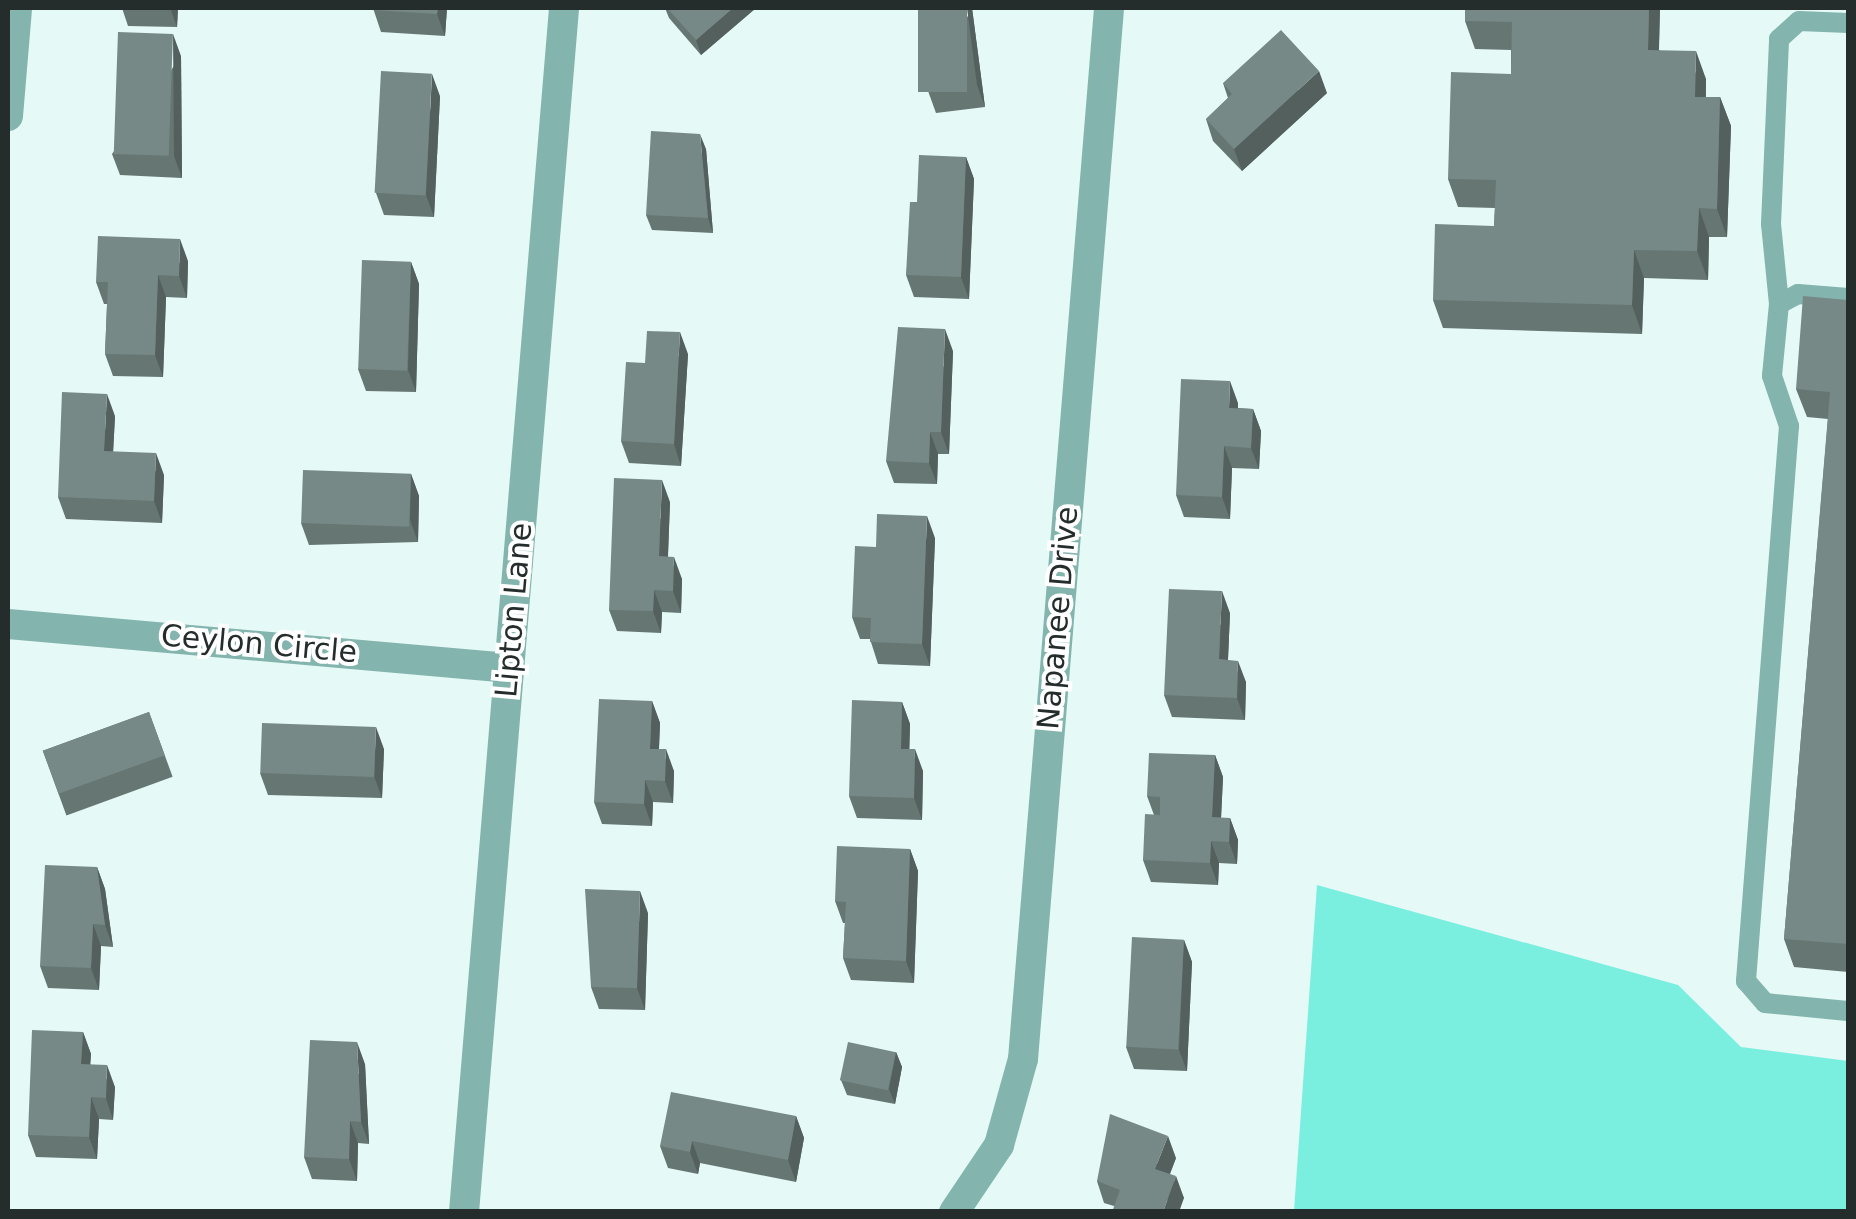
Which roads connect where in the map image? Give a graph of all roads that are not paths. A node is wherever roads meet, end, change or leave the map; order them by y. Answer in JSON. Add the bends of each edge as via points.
{"nodes":[{"id":1,"x":17,"y":8,"type":"edge"},
{"id":2,"x":564,"y":8,"type":"edge"},
{"id":3,"x":1109,"y":8,"type":"edge"},
{"id":4,"x":1848,"y":23,"type":"edge"},
{"id":5,"x":8,"y":116,"type":"edge"},
{"id":6,"x":1848,"y":298,"type":"edge"},
{"id":7,"x":1778,"y":304,"type":"junction"},
{"id":8,"x":8,"y":624,"type":"edge"},
{"id":9,"x":510,"y":668,"type":"junction"},
{"id":10,"x":1848,"y":1011,"type":"edge"},
{"id":11,"x":464,"y":1212,"type":"edge"},
{"id":12,"x":954,"y":1212,"type":"edge"}],
"edges":[{"from":1,"to":5,"type":"street"},
{"from":2,"to":9,"type":"street","name":"Lipton Lane"},
{"from":3,"to":12,"type":"street","name":"Napanee Drive","via":[[1023,1059],[999,1145]]},
{"from":4,"to":7,"type":"lane","via":[[1799,21],[1778,39],[1771,224]]},
{"from":6,"to":7,"type":"lane","via":[[1798,294]]},
{"from":7,"to":10,"type":"lane","via":[[1772,376],[1789,426],[1746,981],[1765,1003]]},
{"from":8,"to":9,"type":"street","name":"Ceylon Circle"},
{"from":9,"to":11,"type":"street","name":"Lipton Lane"}]}
